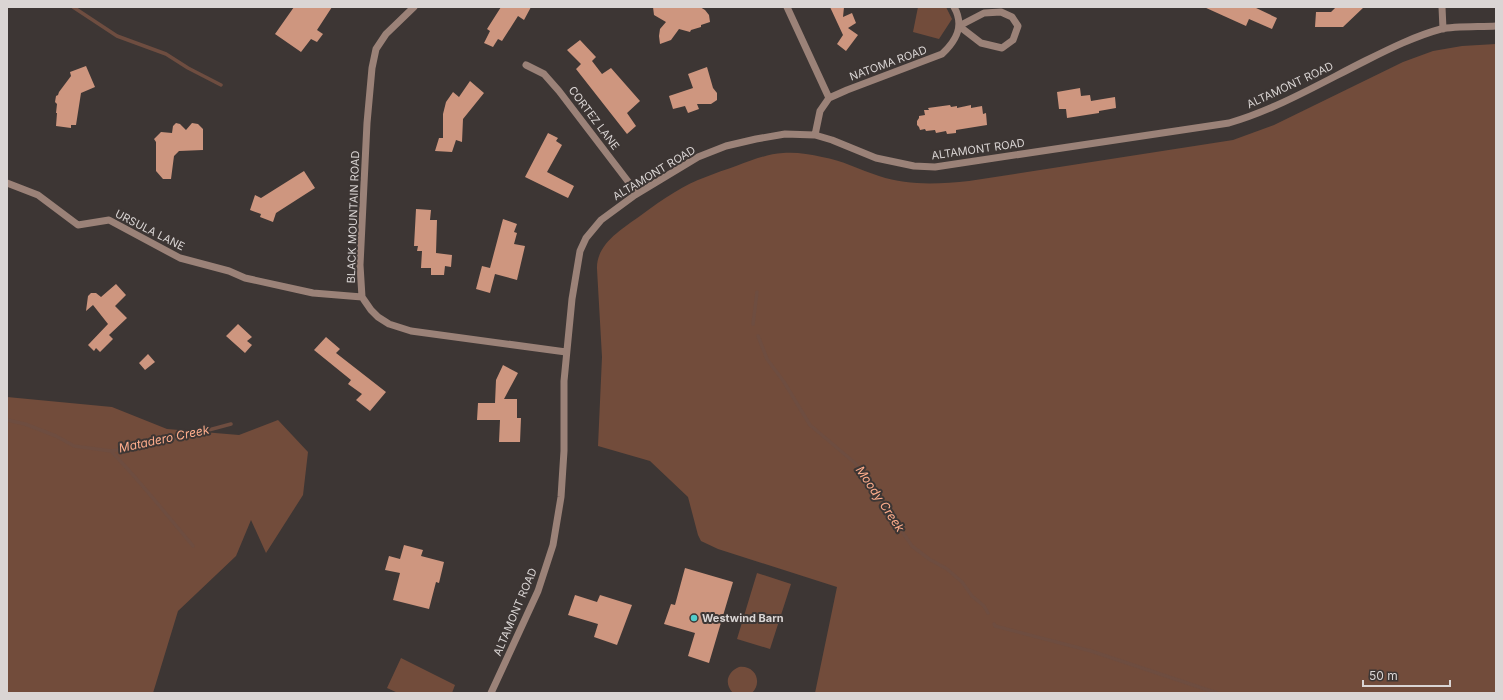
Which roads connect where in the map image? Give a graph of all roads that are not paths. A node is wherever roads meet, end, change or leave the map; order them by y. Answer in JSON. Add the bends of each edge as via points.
{"nodes":[{"id":1,"x":414,"y":7,"type":"edge"},
{"id":2,"x":788,"y":7,"type":"edge"},
{"id":3,"x":954,"y":7,"type":"edge"},
{"id":4,"x":1442,"y":7,"type":"edge"},
{"id":5,"x":959,"y":26,"type":"junction"},
{"id":6,"x":1496,"y":26,"type":"edge"},
{"id":7,"x":1443,"y":29,"type":"junction"},
{"id":8,"x":526,"y":65,"type":"dead end"},
{"id":9,"x":828,"y":98,"type":"junction"},
{"id":10,"x":815,"y":135,"type":"junction"},
{"id":11,"x":7,"y":183,"type":"edge"},
{"id":12,"x":635,"y":195,"type":"junction"},
{"id":13,"x":362,"y":297,"type":"junction"},
{"id":14,"x":566,"y":352,"type":"junction"},
{"id":15,"x":491,"y":693,"type":"edge"}],
"edges":[{"from":1,"to":13,"type":"street","name":"BLACK MOUNTAIN ROAD","via":[[386,34],[376,49],[372,68],[360,265]]},
{"from":2,"to":9,"type":"street"},
{"from":3,"to":5,"type":"street"},
{"from":4,"to":7,"type":"street"},
{"from":5,"to":5,"type":"street","via":[[981,43],[1002,48],[1013,40],[1018,26],[1012,18],[1001,12],[984,13]]},
{"from":5,"to":9,"type":"street","name":"NATOMA ROAD","via":[[952,45],[942,54]]},
{"from":6,"to":7,"type":"street","name":"ALTAMONT ROAD"},
{"from":7,"to":10,"type":"street","name":"ALTAMONT ROAD","via":[[1390,49],[1272,108],[1247,118],[1214,125],[935,167],[914,166],[876,158]]},
{"from":8,"to":12,"type":"street","name":"CORTEZ LANE","via":[[544,74],[559,91],[630,184]]},
{"from":9,"to":10,"type":"street","via":[[820,111]]},
{"from":10,"to":12,"type":"street","name":"ALTAMONT ROAD","via":[[785,134],[726,146],[698,157]]},
{"from":11,"to":13,"type":"street","name":"URSULA LANE","via":[[38,195],[78,225],[111,221],[180,258],[245,278],[313,293]]},
{"from":12,"to":14,"type":"street","name":"ALTAMONT ROAD","via":[[601,220],[586,238],[580,251]]},
{"from":13,"to":14,"type":"street","name":"BLACK MOUNTAIN ROAD","via":[[378,317],[389,324],[411,331]]},
{"from":14,"to":15,"type":"street","name":"ALTAMONT ROAD","via":[[561,497],[553,545],[538,591]]}]}
